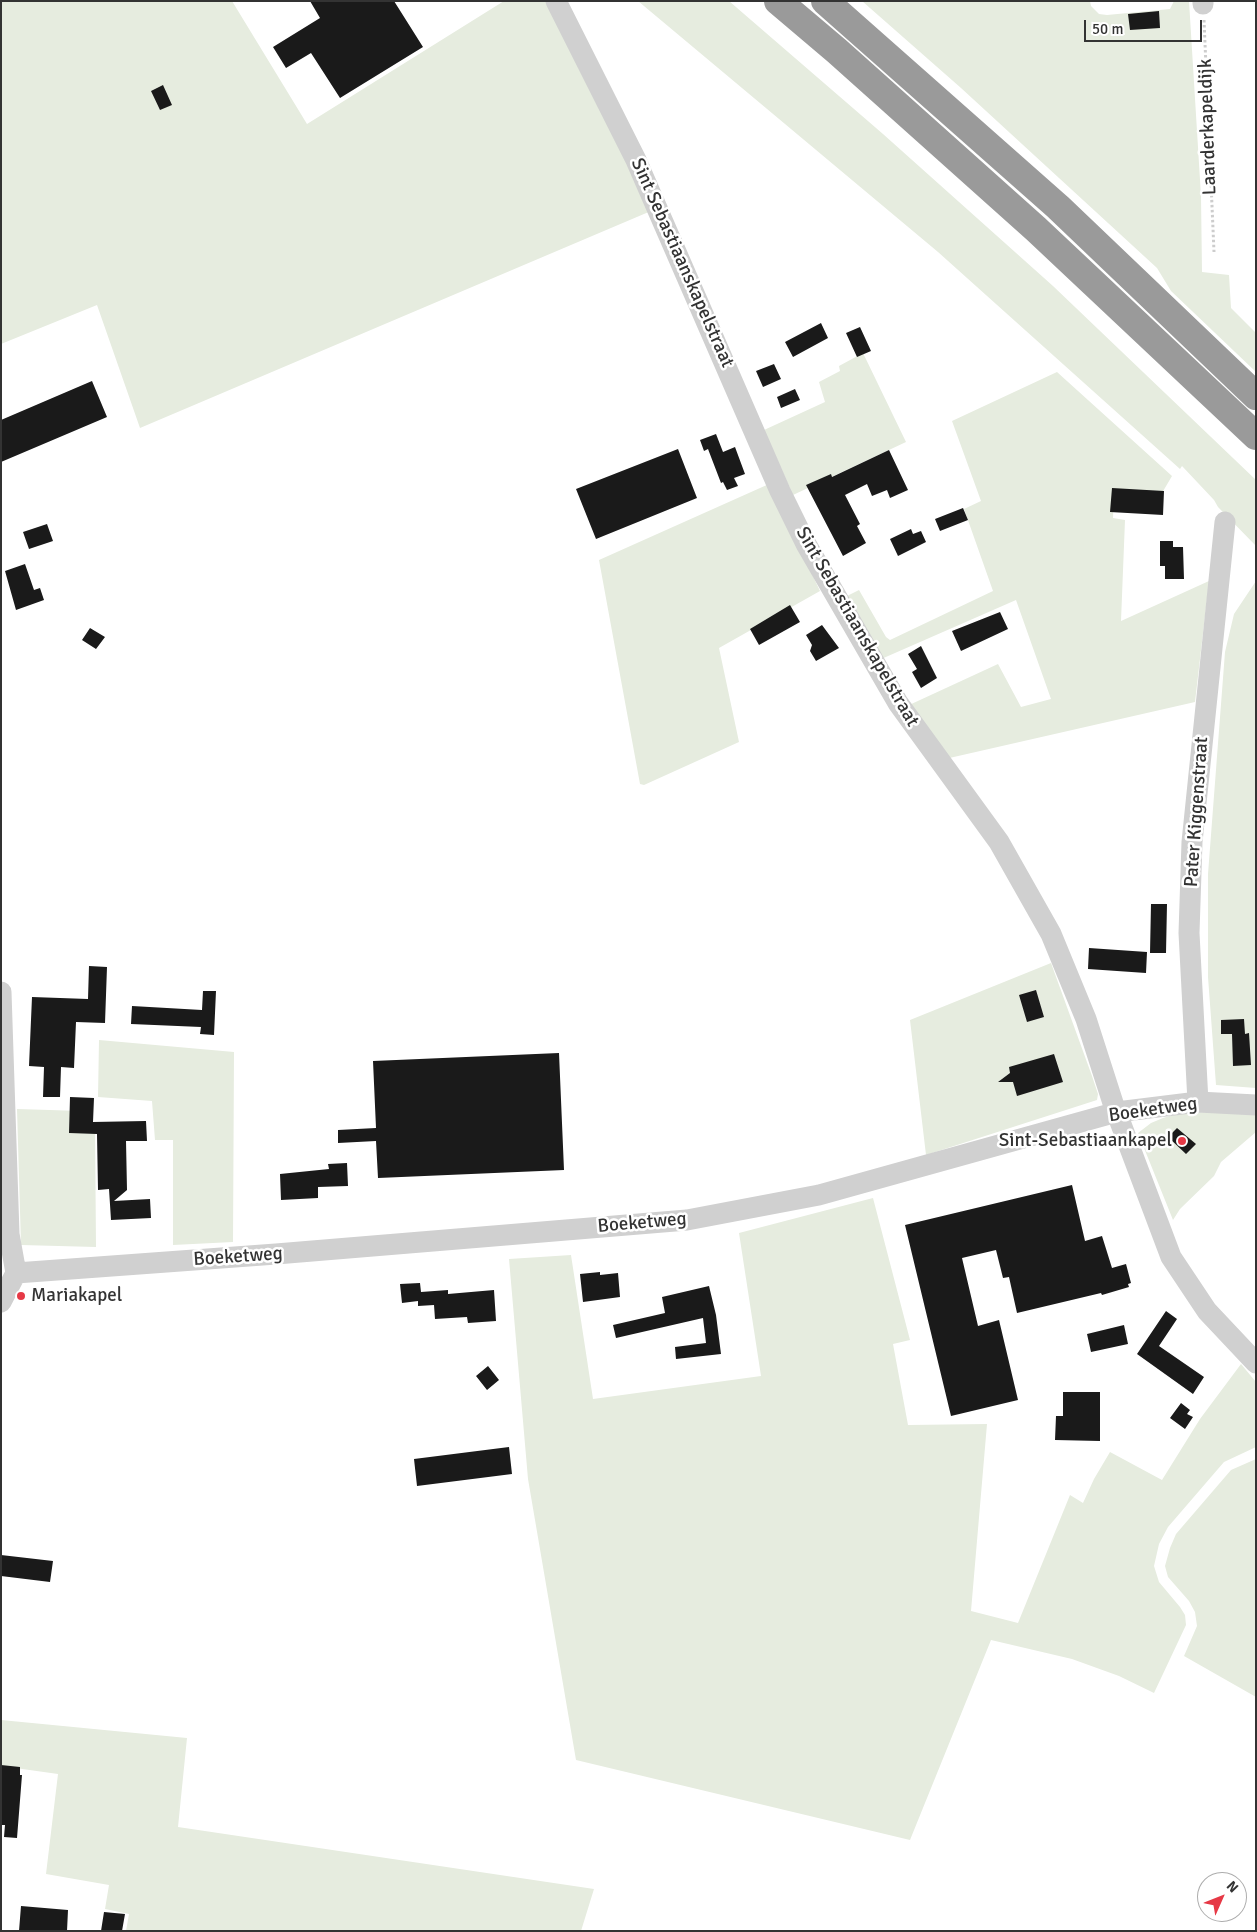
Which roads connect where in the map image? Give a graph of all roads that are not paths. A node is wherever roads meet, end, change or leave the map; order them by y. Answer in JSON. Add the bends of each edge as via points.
{"nodes":[{"id":1,"x":556,"y":1,"type":"edge"},
{"id":2,"x":778,"y":1,"type":"edge"},
{"id":3,"x":825,"y":1,"type":"edge"},
{"id":4,"x":1256,"y":396,"type":"edge"},
{"id":5,"x":1256,"y":436,"type":"edge"},
{"id":6,"x":1224,"y":522,"type":"dead end"},
{"id":7,"x":1,"y":992,"type":"edge"},
{"id":8,"x":1198,"y":1102,"type":"junction"},
{"id":9,"x":1256,"y":1105,"type":"edge"},
{"id":10,"x":1117,"y":1112,"type":"junction"},
{"id":11,"x":16,"y":1273,"type":"junction"},
{"id":12,"x":1,"y":1302,"type":"edge"},
{"id":13,"x":1256,"y":1363,"type":"edge"}],
"edges":[{"from":1,"to":10,"type":"street","name":"Sint Sebastiaanskapelstraat","via":[[636,160],[806,544],[898,702],[999,842],[1028,891],[1051,934],[1086,1019]]},
{"from":2,"to":5,"type":"highway","via":[[1036,229]]},
{"from":3,"to":4,"type":"highway","via":[[1058,207]]},
{"from":6,"to":8,"type":"street","name":"Pater Kiggenstraat","via":[[1192,842],[1189,933]]},
{"from":7,"to":11,"type":"street","via":[[9,1234]]},
{"from":8,"to":9,"type":"street","name":"Boeketweg"},
{"from":8,"to":10,"type":"street","name":"Boeketweg"},
{"from":10,"to":11,"type":"street","name":"Boeketweg","via":[[819,1195],[687,1220]]},
{"from":10,"to":13,"type":"street","name":"Sint Sebastiaanskapelstraat","via":[[1170,1257],[1208,1311]]},
{"from":11,"to":12,"type":"street"}]}
